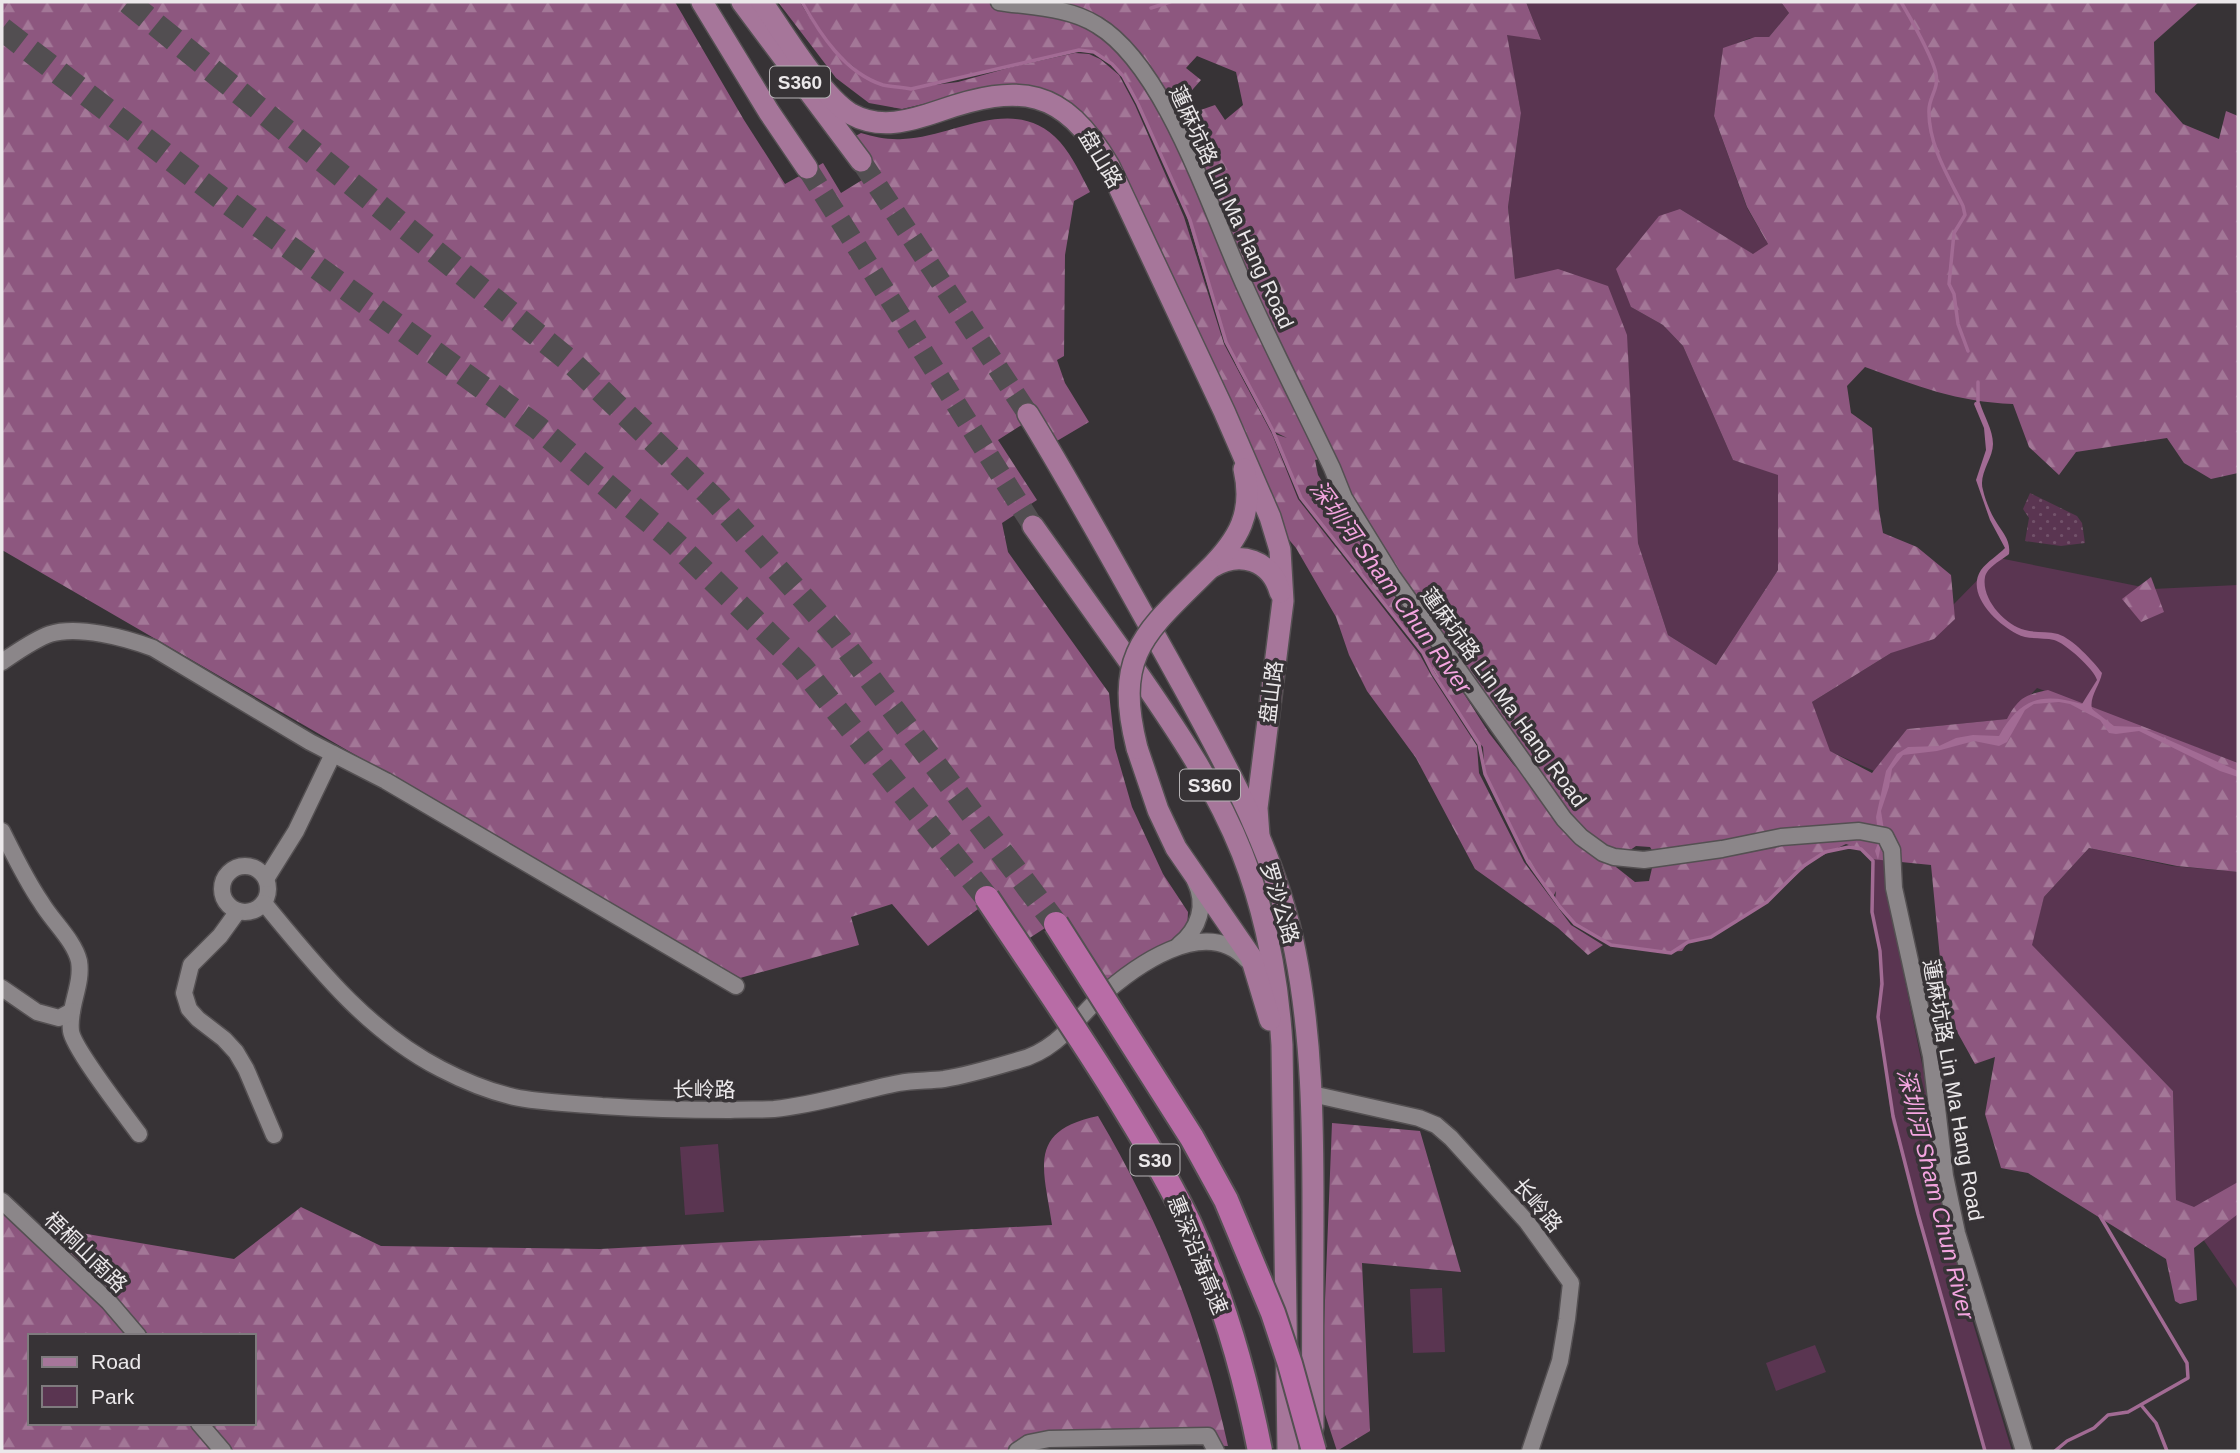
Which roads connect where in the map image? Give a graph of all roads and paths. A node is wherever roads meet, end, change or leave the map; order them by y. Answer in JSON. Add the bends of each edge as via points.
{"nodes":[{"id":1,"x":702,"y":2,"type":"edge"},
{"id":2,"x":742,"y":2,"type":"edge"},
{"id":3,"x":762,"y":2,"type":"edge"},
{"id":4,"x":999,"y":2,"type":"edge"},
{"id":5,"x":860,"y":161,"type":"tunnel mouth"},
{"id":6,"x":807,"y":168,"type":"tunnel mouth"},
{"id":7,"x":1028,"y":414,"type":"tunnel mouth"},
{"id":8,"x":1233,"y":430,"type":"junction"},
{"id":9,"x":1033,"y":526,"type":"tunnel mouth"},
{"id":10,"x":1209,"y":570,"type":"junction"},
{"id":11,"x":1283,"y":601,"type":"junction"},
{"id":12,"x":2,"y":662,"type":"edge"},
{"id":13,"x":333,"y":754,"type":"junction"},
{"id":14,"x":2,"y":831,"type":"edge"},
{"id":15,"x":1259,"y":836,"type":"junction"},
{"id":16,"x":1182,"y":858,"type":"junction"},
{"id":17,"x":266,"y":879,"type":"junction"},
{"id":18,"x":987,"y":898,"type":"tunnel mouth"},
{"id":19,"x":264,"y":903,"type":"junction"},
{"id":20,"x":238,"y":911,"type":"junction"},
{"id":21,"x":1056,"y":924,"type":"tunnel mouth"},
{"id":22,"x":1174,"y":948,"type":"junction"},
{"id":23,"x":1259,"y":980,"type":"junction"},
{"id":24,"x":736,"y":986,"type":"dead end"},
{"id":25,"x":2,"y":988,"type":"edge"},
{"id":26,"x":72,"y":1011,"type":"junction"},
{"id":27,"x":1284,"y":1087,"type":"junction"},
{"id":28,"x":1312,"y":1094,"type":"junction"},
{"id":29,"x":139,"y":1134,"type":"dead end"},
{"id":30,"x":274,"y":1135,"type":"dead end"},
{"id":31,"x":2,"y":1201,"type":"edge"},
{"id":32,"x":136,"y":1334,"type":"edge"},
{"id":33,"x":201,"y":1425,"type":"edge"},
{"id":34,"x":222,"y":1451,"type":"edge"},
{"id":35,"x":1017,"y":1451,"type":"edge"},
{"id":36,"x":1216,"y":1451,"type":"edge"},
{"id":37,"x":1261,"y":1451,"type":"edge"},
{"id":38,"x":1287,"y":1451,"type":"edge"},
{"id":39,"x":1313,"y":1451,"type":"edge"},
{"id":40,"x":1530,"y":1451,"type":"edge"},
{"id":41,"x":2024,"y":1451,"type":"edge"}],
"edges":[{"from":1,"to":6,"type":"main road","number":"S360"},
{"from":2,"to":5,"type":"main road","number":"S360"},
{"from":3,"to":8,"type":"main road","name":"盘山路","via":[[836,103],[870,121],[910,121],[971,100],[1014,94],[1060,108],[1079,122],[1109,166]]},
{"from":4,"to":41,"type":"street","name":"蓮麻坑路 Lin Ma Hang Road","via":[[1067,13],[1099,25],[1145,76],[1196,170],[1344,498],[1426,626],[1581,837],[1603,853],[1644,860],[1781,837],[1859,831],[1880,834],[1892,850],[1894,888],[1931,1056],[1945,1176],[1957,1233]]},
{"from":7,"to":15,"type":"main road","name":"罗沙公路","number":"S360","via":[[1218,750]]},
{"from":8,"to":10,"type":"main road","name":"盘山路","via":[[1245,474],[1247,508],[1238,534]]},
{"from":8,"to":11,"type":"main road","name":"盘山路","via":[[1276,533]]},
{"from":9,"to":27,"type":"main road","name":"罗沙公路","number":"S360","via":[[1179,733],[1228,821],[1268,940],[1280,1009]]},
{"from":10,"to":11,"type":"main road","via":[[1232,558],[1259,563],[1273,576]]},
{"from":10,"to":16,"type":"main road","name":"盘山路","bridge":true,"via":[[1158,620],[1135,656],[1128,691],[1136,748],[1162,820]]},
{"from":11,"to":15,"type":"main road","name":"盘山路","via":[[1256,808]]},
{"from":12,"to":13,"type":"street","via":[[49,634],[65,631],[134,641]]},
{"from":13,"to":17,"type":"street","via":[[296,831]]},
{"from":13,"to":24,"type":"street"},
{"from":14,"to":26,"type":"street","via":[[79,960]]},
{"from":15,"to":28,"type":"main road","name":"罗沙公路","number":"S360","via":[[1295,949],[1310,1046]]},
{"from":16,"to":22,"type":"street","name":"长岭路","via":[[1198,887],[1201,907],[1194,930]]},
{"from":16,"to":23,"type":"main road","via":[[1246,947]]},
{"from":17,"to":19,"type":"street"},
{"from":17,"to":20,"type":"street","via":[[253,868],[231,872],[223,893]]},
{"from":18,"to":37,"type":"highway","name":"惠深沿海高速","number":"S30","bridge":true,"via":[[1101,1070],[1189,1222],[1228,1330]]},
{"from":19,"to":20,"type":"street","via":[[251,912]]},
{"from":19,"to":22,"type":"street","name":"长岭路","via":[[353,1005],[440,1068],[513,1097],[667,1110],[775,1109],[903,1082],[944,1079],[1024,1059],[1054,1043],[1106,993]]},
{"from":20,"to":30,"type":"street","via":[[191,965],[184,993],[189,1009],[241,1060]]},
{"from":21,"to":39,"type":"highway","name":"惠深沿海高速","number":"S30","bridge":true,"via":[[1192,1138],[1226,1200],[1273,1313]]},
{"from":22,"to":23,"type":"street","name":"长岭路","via":[[1206,941],[1225,944],[1241,953]]},
{"from":23,"to":27,"type":"main road"},
{"from":25,"to":26,"type":"street","via":[[37,1012],[59,1018]]},
{"from":26,"to":29,"type":"street","via":[[71,1032],[79,1049]]},
{"from":27,"to":38,"type":"main road","name":"罗沙公路","number":"S360"},
{"from":28,"to":39,"type":"main road","name":"罗沙公路","number":"S360"},
{"from":28,"to":40,"type":"street","name":"长岭路","via":[[1436,1125],[1527,1222],[1571,1283],[1560,1361]]},
{"from":31,"to":32,"type":"street","name":"梧桐山南路","via":[[109,1302]]},
{"from":33,"to":34,"type":"street"},
{"from":35,"to":36,"type":"street","via":[[1029,1443],[1049,1440],[1208,1436]]}]}
